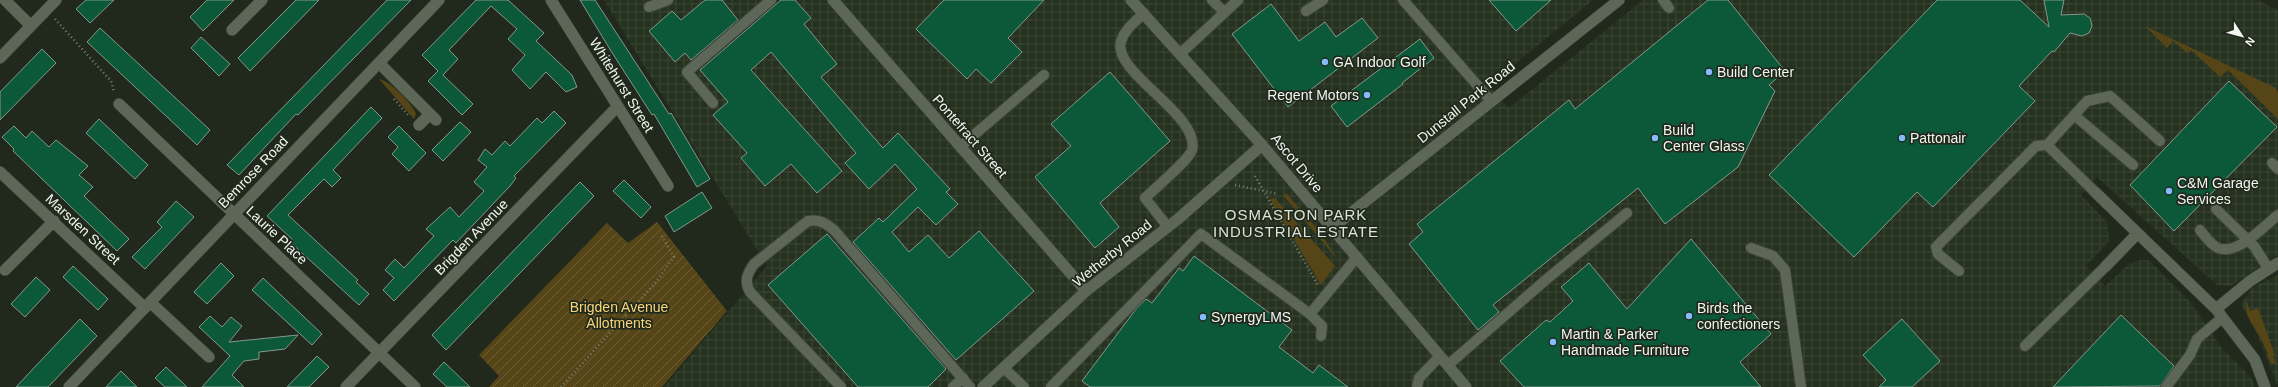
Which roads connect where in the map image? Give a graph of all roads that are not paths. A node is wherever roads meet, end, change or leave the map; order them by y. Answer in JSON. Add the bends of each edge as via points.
{"nodes":[{"id":1,"x":5,"y":0,"type":"edge"},
{"id":2,"x":56,"y":0,"type":"edge"},
{"id":3,"x":262,"y":0,"type":"edge"},
{"id":4,"x":439,"y":0,"type":"edge"},
{"id":5,"x":550,"y":0,"type":"edge"},
{"id":6,"x":668,"y":0,"type":"edge"},
{"id":7,"x":771,"y":0,"type":"edge"},
{"id":8,"x":833,"y":0,"type":"edge"},
{"id":9,"x":1131,"y":0,"type":"edge"},
{"id":10,"x":1212,"y":0,"type":"edge"},
{"id":11,"x":1238,"y":0,"type":"edge"},
{"id":12,"x":1323,"y":0,"type":"edge"},
{"id":13,"x":1403,"y":0,"type":"edge"},
{"id":14,"x":1619,"y":0,"type":"edge"},
{"id":15,"x":649,"y":7,"type":"dead end"},
{"id":16,"x":1306,"y":11,"type":"dead end"},
{"id":17,"x":1224,"y":12,"type":"junction"},
{"id":18,"x":1144,"y":13,"type":"junction"},
{"id":19,"x":31,"y":26,"type":"junction"},
{"id":20,"x":232,"y":30,"type":"dead end"},
{"id":21,"x":1181,"y":54,"type":"junction"},
{"id":22,"x":0,"y":58,"type":"edge"},
{"id":23,"x":379,"y":63,"type":"junction"},
{"id":24,"x":1044,"y":75,"type":"dead end"},
{"id":25,"x":1490,"y":101,"type":"junction"},
{"id":26,"x":713,"y":103,"type":"dead end"},
{"id":27,"x":119,"y":104,"type":"road end"},
{"id":28,"x":617,"y":107,"type":"junction"},
{"id":29,"x":2074,"y":115,"type":"junction"},
{"id":30,"x":419,"y":125,"type":"road end"},
{"id":31,"x":2160,"y":141,"type":"dead end"},
{"id":32,"x":2047,"y":144,"type":"junction"},
{"id":33,"x":1262,"y":145,"type":"junction"},
{"id":34,"x":960,"y":147,"type":"junction"},
{"id":35,"x":2133,"y":165,"type":"dead end"},
{"id":36,"x":0,"y":172,"type":"edge"},
{"id":37,"x":668,"y":186,"type":"dead end"},
{"id":38,"x":2095,"y":192,"type":"joint"},
{"id":39,"x":2216,"y":209,"type":"dead end"},
{"id":40,"x":1627,"y":213,"type":"dead end"},
{"id":41,"x":233,"y":215,"type":"junction"},
{"id":42,"x":2278,"y":215,"type":"edge"},
{"id":43,"x":54,"y":221,"type":"junction"},
{"id":44,"x":1168,"y":227,"type":"junction"},
{"id":45,"x":1332,"y":228,"type":"junction"},
{"id":46,"x":2200,"y":230,"type":"dead end"},
{"id":47,"x":2137,"y":234,"type":"junction"},
{"id":48,"x":2247,"y":239,"type":"junction"},
{"id":49,"x":1751,"y":248,"type":"dead end"},
{"id":50,"x":1357,"y":257,"type":"junction"},
{"id":51,"x":2106,"y":266,"type":"joint"},
{"id":52,"x":2273,"y":266,"type":"edge"},
{"id":53,"x":6,"y":270,"type":"dead end"},
{"id":54,"x":1959,"y":271,"type":"dead end"},
{"id":55,"x":1086,"y":291,"type":"junction"},
{"id":56,"x":147,"y":305,"type":"junction"},
{"id":57,"x":2219,"y":313,"type":"junction"},
{"id":58,"x":1310,"y":314,"type":"junction"},
{"id":59,"x":1321,"y":336,"type":"dead end"},
{"id":60,"x":2025,"y":346,"type":"dead end"},
{"id":61,"x":380,"y":352,"type":"junction"},
{"id":62,"x":1440,"y":356,"type":"junction"},
{"id":63,"x":209,"y":357,"type":"dead end"},
{"id":64,"x":1448,"y":366,"type":"junction"},
{"id":65,"x":1004,"y":368,"type":"junction"},
{"id":66,"x":963,"y":378,"type":"junction"},
{"id":67,"x":69,"y":387,"type":"edge"},
{"id":68,"x":346,"y":387,"type":"edge"},
{"id":69,"x":415,"y":387,"type":"edge"},
{"id":70,"x":841,"y":387,"type":"edge"},
{"id":71,"x":953,"y":387,"type":"edge"},
{"id":72,"x":970,"y":387,"type":"edge"},
{"id":73,"x":983,"y":387,"type":"edge"},
{"id":74,"x":1024,"y":387,"type":"edge"},
{"id":75,"x":1051,"y":387,"type":"edge"},
{"id":76,"x":1417,"y":387,"type":"edge"},
{"id":77,"x":1466,"y":387,"type":"edge"},
{"id":78,"x":1801,"y":387,"type":"edge"},
{"id":79,"x":2166,"y":387,"type":"edge"},
{"id":80,"x":2265,"y":387,"type":"edge"}],
"edges":[{"from":1,"to":19,"type":"street"},
{"from":2,"to":19,"type":"street"},
{"from":3,"to":20,"type":"street"},
{"from":4,"to":23,"type":"street","name":"Bemrose Road"},
{"from":5,"to":28,"type":"street","name":"Whitehurst Street"},
{"from":6,"to":15,"type":"lane"},
{"from":7,"to":26,"type":"lane","via":[[687,72]]},
{"from":8,"to":34,"type":"street","name":"Pontefract Street"},
{"from":9,"to":18,"type":"street","name":"Ascot Drive"},
{"from":10,"to":17,"type":"lane"},
{"from":11,"to":17,"type":"lane"},
{"from":12,"to":16,"type":"lane"},
{"from":13,"to":25,"type":"lane"},
{"from":14,"to":25,"type":"street","name":"Dunstall Park Road"},
{"from":17,"to":21,"type":"lane"},
{"from":18,"to":21,"type":"street","name":"Ascot Drive"},
{"from":18,"to":44,"type":"lane","via":[[1127,28],[1120,42],[1123,60],[1183,122],[1191,136],[1192,150],[1145,198]]},
{"from":19,"to":22,"type":"street"},
{"from":21,"to":33,"type":"street","name":"Ascot Drive"},
{"from":23,"to":30,"type":"street","via":[[433,117]]},
{"from":23,"to":41,"type":"street","name":"Bemrose Road"},
{"from":24,"to":34,"type":"lane"},
{"from":25,"to":45,"type":"street","name":"Dunstall Park Road"},
{"from":27,"to":41,"type":"street","name":"Laurie Place"},
{"from":28,"to":37,"type":"street","name":"Whitehurst Street"},
{"from":28,"to":61,"type":"street","name":"Brigden Avenue"},
{"from":29,"to":31,"type":"lane","via":[[2087,101],[2110,96]]},
{"from":29,"to":32,"type":"lane"},
{"from":29,"to":35,"type":"lane"},
{"from":32,"to":38,"type":"lane"},
{"from":32,"to":54,"type":"lane","via":[[2036,146],[1936,247],[1938,254]]},
{"from":33,"to":44,"type":"street","name":"Wetherby Road"},
{"from":33,"to":45,"type":"street","name":"Ascot Drive"},
{"from":34,"to":55,"type":"street","name":"Pontefract Street"},
{"from":36,"to":43,"type":"street","name":"Marsden Street"},
{"from":38,"to":47,"type":"street"},
{"from":39,"to":48,"type":"lane"},
{"from":40,"to":64,"type":"lane"},
{"from":41,"to":56,"type":"street","name":"Bemrose Road"},
{"from":41,"to":61,"type":"street","name":"Laurie Place"},
{"from":42,"to":48,"type":"lane"},
{"from":43,"to":53,"type":"street"},
{"from":43,"to":56,"type":"street","name":"Marsden Street"},
{"from":44,"to":55,"type":"street","name":"Wetherby Road"},
{"from":45,"to":50,"type":"street","name":"Ascot Drive"},
{"from":46,"to":48,"type":"lane","via":[[2216,247],[2228,250],[2238,247]]},
{"from":47,"to":51,"type":"street"},
{"from":47,"to":57,"type":"street"},
{"from":48,"to":52,"type":"lane"},
{"from":49,"to":78,"type":"lane","via":[[1773,256],[1785,270]]},
{"from":50,"to":58,"type":"lane"},
{"from":50,"to":62,"type":"street","name":"Ascot Drive"},
{"from":51,"to":60,"type":"lane"},
{"from":52,"to":57,"type":"street"},
{"from":55,"to":65,"type":"street","name":"Wetherby Road"},
{"from":56,"to":63,"type":"street"},
{"from":56,"to":67,"type":"street","name":"Bemrose Road"},
{"from":57,"to":79,"type":"lane","via":[[2197,339],[2190,355]]},
{"from":57,"to":80,"type":"street","via":[[2255,360]]},
{"from":58,"to":59,"type":"lane","via":[[1322,326]]},
{"from":58,"to":75,"type":"lane","via":[[1201,234]]},
{"from":61,"to":68,"type":"street","name":"Brigden Avenue"},
{"from":61,"to":69,"type":"street","name":"Laurie Place"},
{"from":62,"to":64,"type":"street","name":"Ascot Drive"},
{"from":62,"to":76,"type":"lane","via":[[1419,378]]},
{"from":64,"to":77,"type":"street","name":"Ascot Drive"},
{"from":65,"to":73,"type":"street","name":"Wetherby Road"},
{"from":65,"to":74,"type":"lane"},
{"from":66,"to":70,"type":"lane","via":[[834,230],[825,222],[808,221],[754,264],[746,284],[750,292]]},
{"from":66,"to":71,"type":"lane"},
{"from":66,"to":72,"type":"lane"}]}
